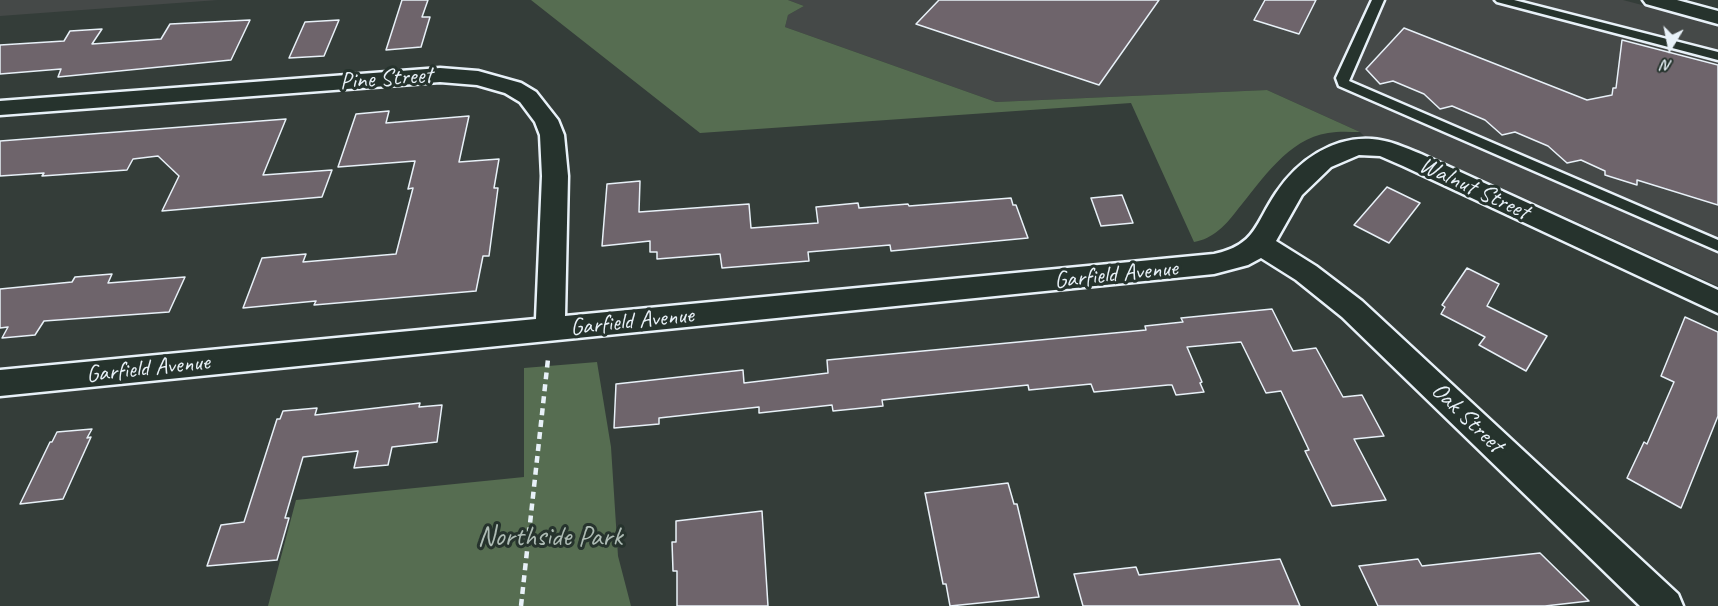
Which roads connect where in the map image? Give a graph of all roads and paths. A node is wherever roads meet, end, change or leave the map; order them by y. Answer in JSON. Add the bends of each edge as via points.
{"nodes":[{"id":1,"x":1378,"y":0,"type":"edge"},
{"id":2,"x":1501,"y":0,"type":"edge"},
{"id":3,"x":1653,"y":0,"type":"edge"},
{"id":4,"x":1716,"y":15,"type":"edge"},
{"id":5,"x":1718,"y":56,"type":"edge"},
{"id":6,"x":0,"y":108,"type":"edge"},
{"id":7,"x":1259,"y":244,"type":"junction"},
{"id":8,"x":1718,"y":246,"type":"edge"},
{"id":9,"x":1718,"y":302,"type":"edge"},
{"id":10,"x":550,"y":330,"type":"junction"},
{"id":11,"x":548,"y":358,"type":"dead end"},
{"id":12,"x":0,"y":383,"type":"edge"},
{"id":13,"x":521,"y":606,"type":"edge"},
{"id":14,"x":1665,"y":606,"type":"edge"}],
"edges":[{"from":1,"to":8,"type":"lane","via":[[1343,83]]},
{"from":2,"to":5,"type":"lane"},
{"from":3,"to":4,"type":"street"},
{"from":6,"to":10,"type":"street","name":"Pine Street","via":[[440,75],[478,78],[513,88],[538,108],[552,135],[555,176]]},
{"from":7,"to":9,"type":"street","name":"Walnut Street","via":[[1287,196],[1311,169],[1341,151],[1372,147],[1412,160]]},
{"from":7,"to":10,"type":"street","name":"Garfield Avenue","via":[[1233,260],[1194,267]]},
{"from":7,"to":14,"type":"street","name":"Oak Street","via":[[1306,273],[1352,309]]},
{"from":10,"to":12,"type":"street","name":"Garfield Avenue"},
{"from":11,"to":13,"type":"path"}]}
